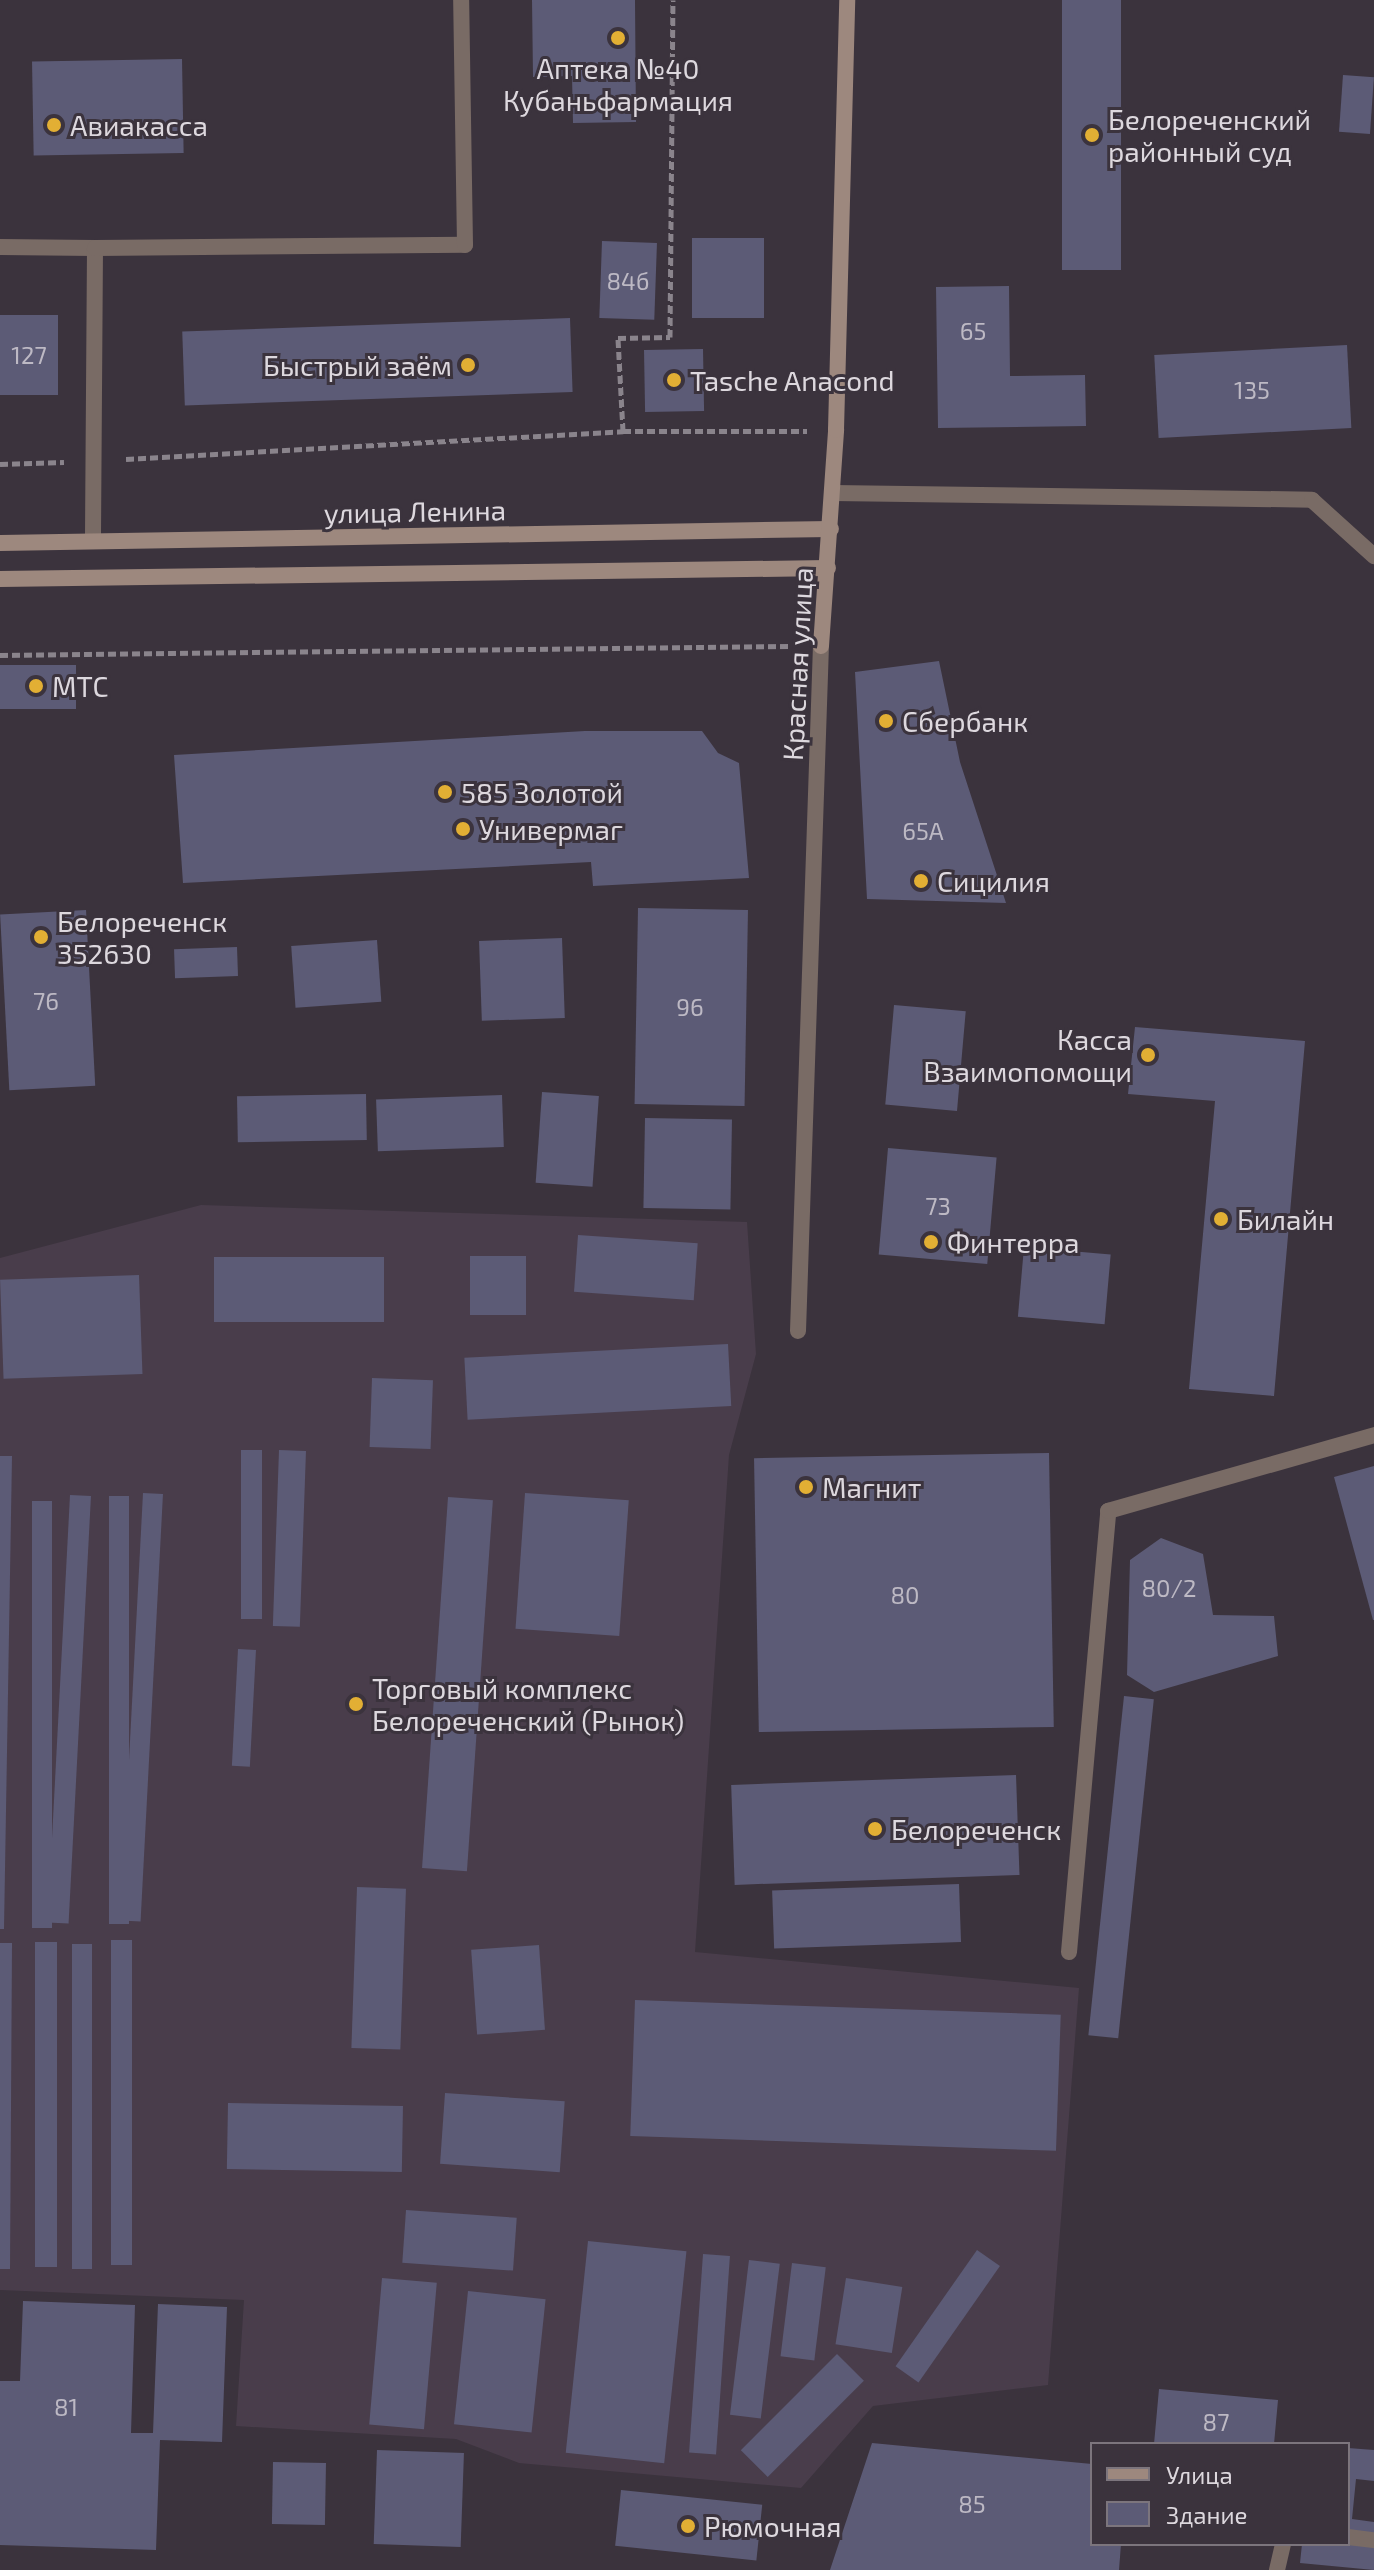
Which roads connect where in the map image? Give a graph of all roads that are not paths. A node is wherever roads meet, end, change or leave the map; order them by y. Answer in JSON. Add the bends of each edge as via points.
{"nodes":[{"id":1,"x":461,"y":0,"type":"edge"},
{"id":2,"x":847,"y":0,"type":"edge"},
{"id":3,"x":0,"y":247,"type":"edge"},
{"id":4,"x":95,"y":248,"type":"junction"},
{"id":5,"x":833,"y":493,"type":"junction"},
{"id":6,"x":831,"y":529,"type":"junction"},
{"id":7,"x":93,"y":541,"type":"junction"},
{"id":8,"x":0,"y":543,"type":"edge"},
{"id":9,"x":1374,"y":556,"type":"edge"},
{"id":10,"x":828,"y":568,"type":"junction"},
{"id":11,"x":0,"y":579,"type":"edge"},
{"id":12,"x":821,"y":646,"type":"joint"},
{"id":13,"x":798,"y":1331,"type":"dead end"},
{"id":14,"x":1374,"y":1435,"type":"edge"},
{"id":15,"x":1069,"y":1952,"type":"dead end"},
{"id":16,"x":1350,"y":2537,"type":"edge"},
{"id":17,"x":1374,"y":2540,"type":"edge"},
{"id":18,"x":1283,"y":2546,"type":"edge"},
{"id":19,"x":1277,"y":2570,"type":"edge"}],
"edges":[{"from":1,"to":4,"type":"lane","via":[[465,245]]},
{"from":2,"to":5,"type":"street","name":"Красная улица"},
{"from":3,"to":4,"type":"lane"},
{"from":4,"to":7,"type":"lane"},
{"from":5,"to":6,"type":"street","name":"Красная улица"},
{"from":5,"to":9,"type":"lane","via":[[1312,500]]},
{"from":6,"to":7,"type":"street","name":"улица Ленина"},
{"from":6,"to":10,"type":"street","name":"Красная улица"},
{"from":7,"to":8,"type":"street","name":"улица Ленина"},
{"from":10,"to":11,"type":"street"},
{"from":10,"to":12,"type":"street","name":"Красная улица"},
{"from":12,"to":13,"type":"lane","name":"Красная улица"},
{"from":14,"to":15,"type":"lane","via":[[1108,1511]]},
{"from":16,"to":17,"type":"lane"},
{"from":18,"to":19,"type":"lane"}]}
